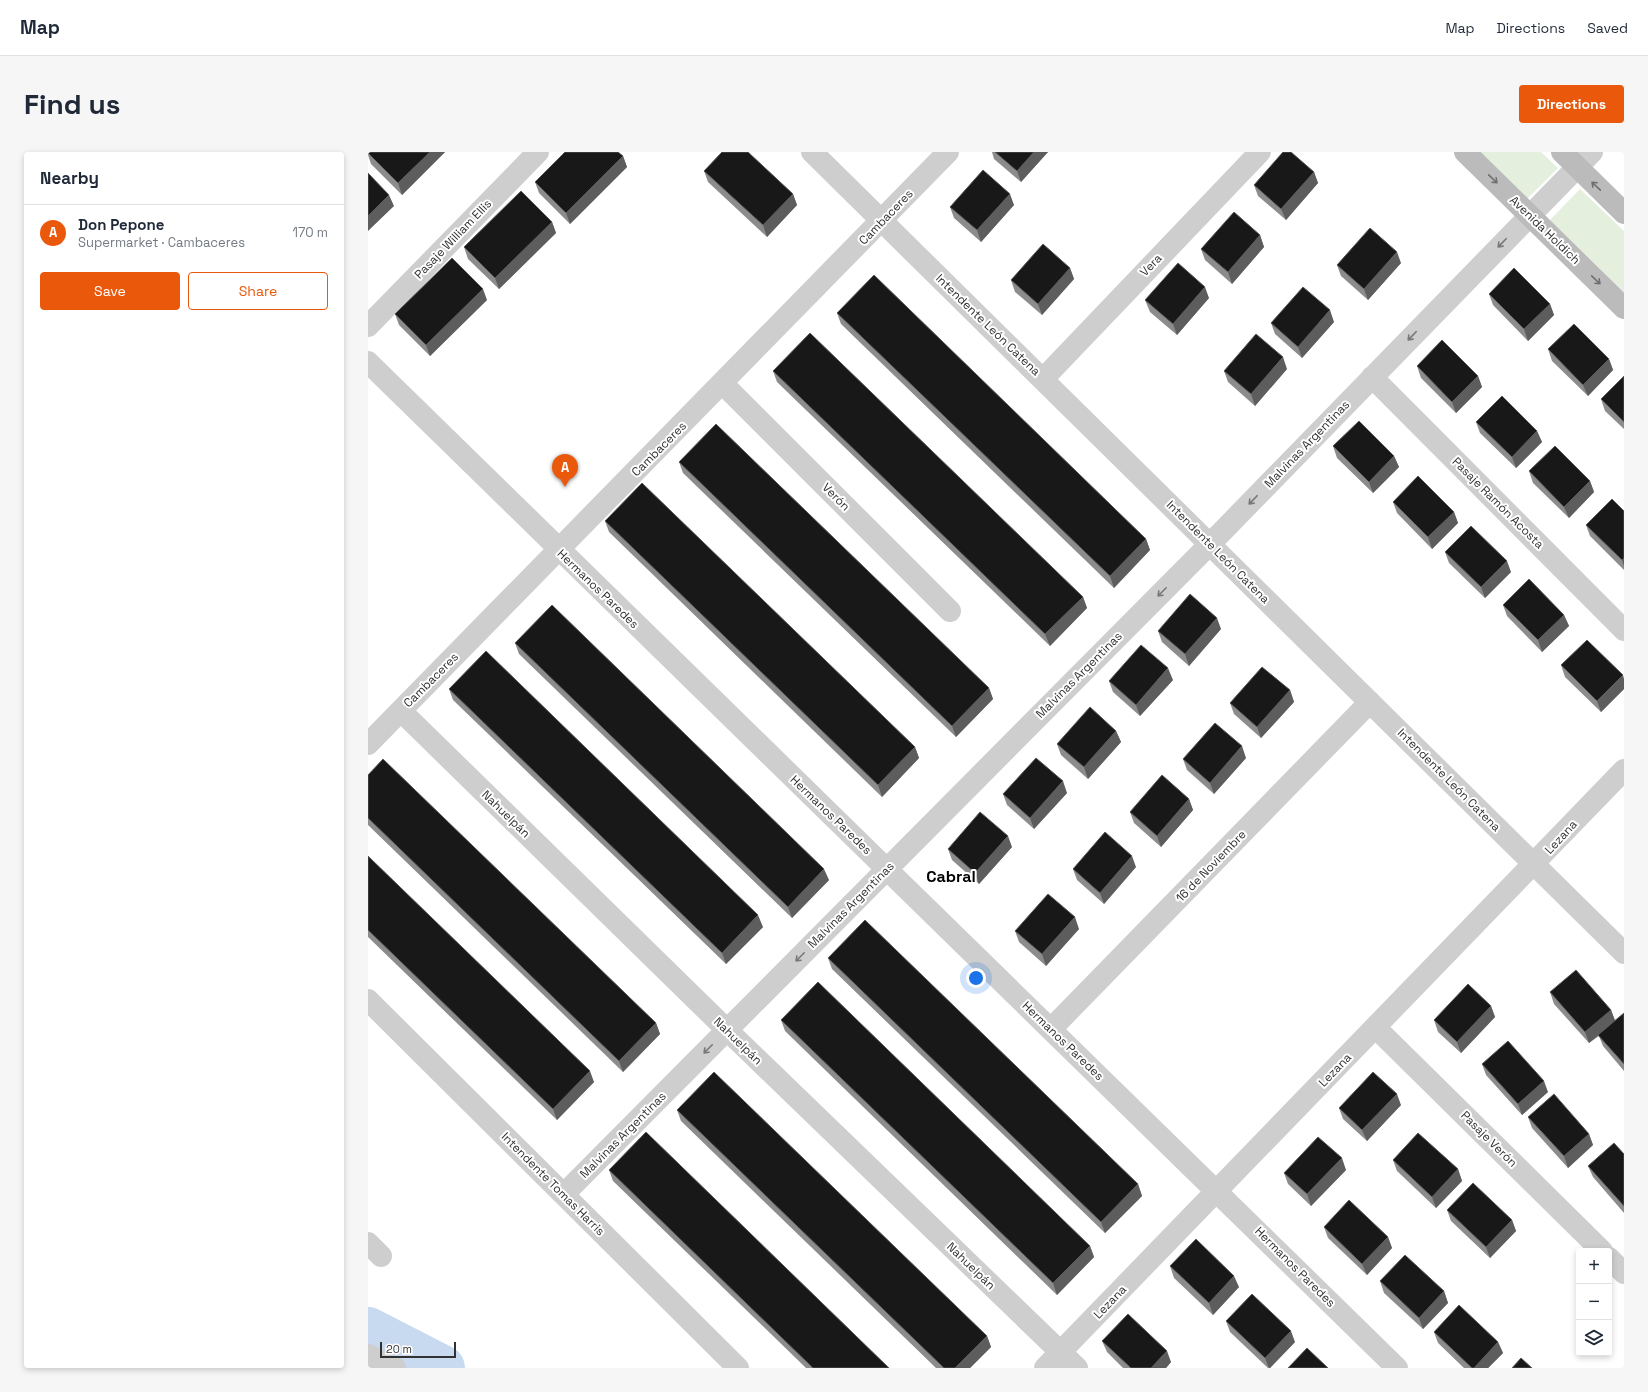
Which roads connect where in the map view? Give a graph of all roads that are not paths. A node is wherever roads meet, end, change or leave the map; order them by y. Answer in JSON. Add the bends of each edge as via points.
{"nodes":[{"id":1,"x":538,"y":152,"type":"edge"},
{"id":2,"x":812,"y":152,"type":"edge"},
{"id":3,"x":948,"y":152,"type":"edge"},
{"id":4,"x":1260,"y":152,"type":"edge"},
{"id":5,"x":1465,"y":152,"type":"edge"},
{"id":6,"x":1562,"y":152,"type":"edge"},
{"id":7,"x":1584,"y":160,"type":"edge"},
{"id":8,"x":1624,"y":213,"type":"edge"},
{"id":9,"x":1529,"y":215,"type":"junction"},
{"id":10,"x":882,"y":221,"type":"junction"},
{"id":11,"x":1624,"y":308,"type":"edge"},
{"id":12,"x":368,"y":326,"type":"edge"},
{"id":13,"x":368,"y":362,"type":"edge"},
{"id":14,"x":1372,"y":377,"type":"junction"},
{"id":15,"x":1043,"y":379,"type":"junction"},
{"id":16,"x":723,"y":384,"type":"junction"},
{"id":17,"x":1210,"y":544,"type":"junction"},
{"id":18,"x":559,"y":550,"type":"junction"},
{"id":19,"x":950,"y":611,"type":"dead end"},
{"id":20,"x":1624,"y":630,"type":"edge"},
{"id":21,"x":1370,"y":702,"type":"junction"},
{"id":22,"x":401,"y":710,"type":"junction"},
{"id":23,"x":368,"y":744,"type":"edge"},
{"id":24,"x":1624,"y":770,"type":"edge"},
{"id":25,"x":1534,"y":865,"type":"junction"},
{"id":26,"x":886,"y":869,"type":"junction"},
{"id":27,"x":1624,"y":953,"type":"edge"},
{"id":28,"x":368,"y":1000,"type":"edge"},
{"id":29,"x":1376,"y":1028,"type":"junction"},
{"id":30,"x":1051,"y":1029,"type":"junction"},
{"id":31,"x":727,"y":1030,"type":"junction"},
{"id":32,"x":1218,"y":1190,"type":"junction"},
{"id":33,"x":564,"y":1194,"type":"junction"},
{"id":34,"x":1599,"y":1248,"type":"edge"},
{"id":35,"x":1612,"y":1261,"type":"edge"},
{"id":36,"x":1624,"y":1273,"type":"edge"},
{"id":37,"x":1061,"y":1352,"type":"junction"},
{"id":38,"x":368,"y":1355,"type":"edge"},
{"id":39,"x":395,"y":1368,"type":"edge"},
{"id":40,"x":738,"y":1368,"type":"edge"},
{"id":41,"x":1046,"y":1368,"type":"edge"},
{"id":42,"x":1077,"y":1368,"type":"edge"},
{"id":43,"x":1397,"y":1368,"type":"edge"}],
"edges":[{"from":1,"to":12,"type":"street","name":"Pasaje William Ellis"},
{"from":2,"to":10,"type":"street","name":"Intendente León Catena"},
{"from":3,"to":10,"type":"street","name":"Cambaceres"},
{"from":4,"to":15,"type":"street","name":"Vera"},
{"from":5,"to":9,"type":"street","name":"Avenida Holdich","one_way":true},
{"from":6,"to":7,"type":"street"},
{"from":8,"to":7,"type":"street","one_way":true},
{"from":7,"to":9,"type":"street","name":"Malvinas Argentinas"},
{"from":9,"to":11,"type":"street","name":"Avenida Holdich","one_way":true},
{"from":9,"to":14,"type":"street","name":"Malvinas Argentinas","one_way":true},
{"from":10,"to":15,"type":"street","name":"Intendente León Catena"},
{"from":10,"to":16,"type":"street","name":"Cambaceres"},
{"from":13,"to":18,"type":"street","name":"Hermanos Paredes"},
{"from":14,"to":17,"type":"street","name":"Malvinas Argentinas","one_way":true},
{"from":14,"to":20,"type":"street","name":"Pasaje Ramón Acosta"},
{"from":15,"to":17,"type":"street","name":"Intendente León Catena"},
{"from":16,"to":18,"type":"street","name":"Cambaceres"},
{"from":16,"to":19,"type":"street","name":"Verón"},
{"from":17,"to":21,"type":"street","name":"Intendente León Catena"},
{"from":17,"to":26,"type":"street","name":"Malvinas Argentinas","one_way":true},
{"from":18,"to":22,"type":"street","name":"Cambaceres"},
{"from":18,"to":26,"type":"street","name":"Hermanos Paredes"},
{"from":21,"to":25,"type":"street","name":"Intendente León Catena"},
{"from":21,"to":30,"type":"street","name":"16 de Noviembre"},
{"from":22,"to":23,"type":"street","name":"Cambaceres"},
{"from":22,"to":31,"type":"street","name":"Nahuelpán"},
{"from":24,"to":25,"type":"street","name":"Lezana"},
{"from":25,"to":27,"type":"street","name":"Intendente León Catena"},
{"from":25,"to":29,"type":"street","name":"Lezana"},
{"from":26,"to":30,"type":"street","name":"Hermanos Paredes"},
{"from":26,"to":31,"type":"street","name":"Malvinas Argentinas","one_way":true},
{"from":28,"to":33,"type":"street","name":"Intendente Tomas Harris"},
{"from":29,"to":32,"type":"street","name":"Lezana"},
{"from":29,"to":34,"type":"street","name":"Pasaje Verón"},
{"from":30,"to":32,"type":"street","name":"Hermanos Paredes"},
{"from":31,"to":33,"type":"street","name":"Malvinas Argentinas","one_way":true},
{"from":31,"to":37,"type":"street","name":"Nahuelpán"},
{"from":32,"to":37,"type":"street","name":"Lezana"},
{"from":32,"to":43,"type":"street","name":"Hermanos Paredes"},
{"from":33,"to":40,"type":"street","name":"Intendente Tomas Harris"},
{"from":35,"to":36,"type":"street"},
{"from":37,"to":41,"type":"street","name":"Lezana"},
{"from":37,"to":42,"type":"street","name":"Nahuelpán"},
{"from":38,"to":39,"type":"street"}]}
